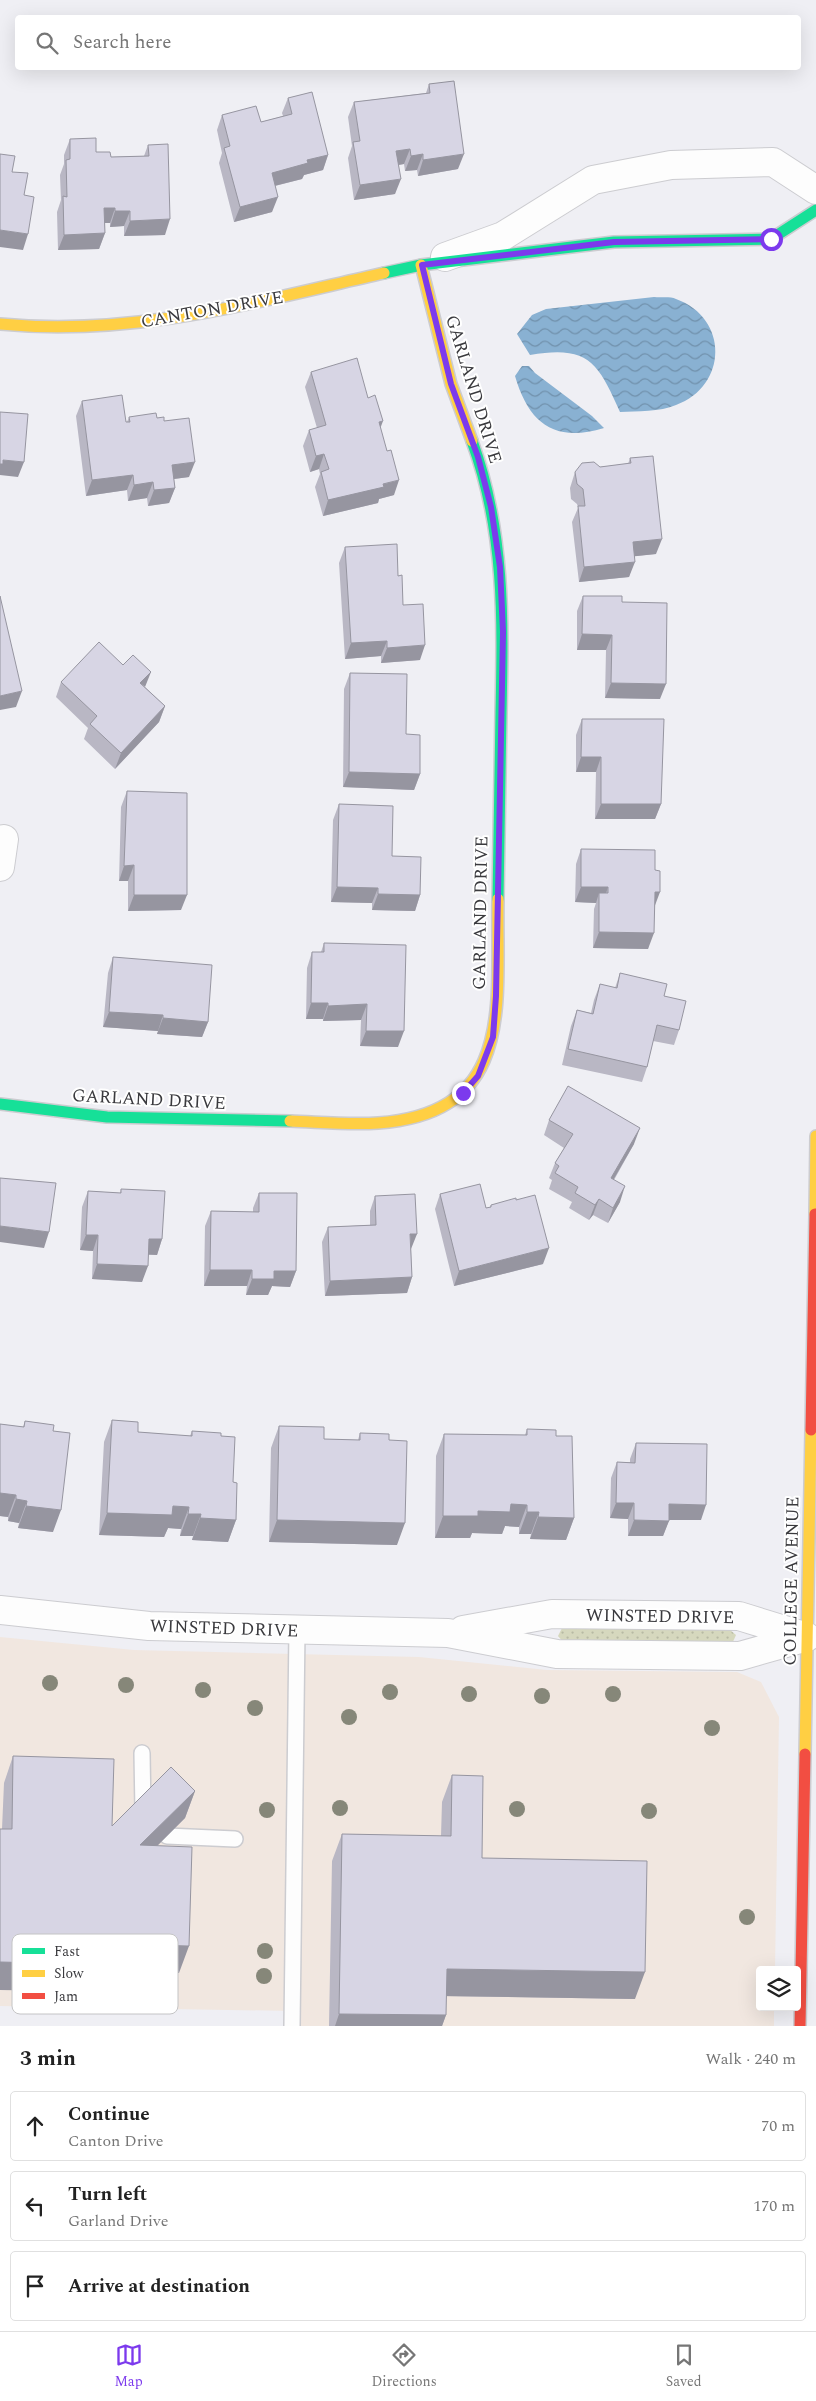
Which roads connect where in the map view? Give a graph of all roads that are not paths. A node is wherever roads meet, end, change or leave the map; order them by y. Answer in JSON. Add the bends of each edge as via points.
{"nodes":[{"id":1,"x":816,"y":190,"type":"edge"},
{"id":2,"x":816,"y":210,"type":"edge"},
{"id":3,"x":422,"y":265,"type":"junction"},
{"id":4,"x":0,"y":324,"type":"edge"},
{"id":5,"x":4,"y":839,"type":"dead end"},
{"id":6,"x":0,"y":867,"type":"edge"},
{"id":7,"x":0,"y":1104,"type":"edge"},
{"id":8,"x":816,"y":1136,"type":"edge"},
{"id":9,"x":813,"y":1527,"type":"edge"},
{"id":10,"x":0,"y":1610,"type":"edge"},
{"id":11,"x":297,"y":1630,"type":"junction"},
{"id":12,"x":448,"y":1633,"type":"junction"},
{"id":13,"x":807,"y":1637,"type":"junction"},
{"id":14,"x":142,"y":1753,"type":"dead end"},
{"id":15,"x":143,"y":1812,"type":"edge"},
{"id":16,"x":167,"y":1836,"type":"edge"},
{"id":17,"x":235,"y":1839,"type":"dead end"},
{"id":18,"x":292,"y":2026,"type":"edge"},
{"id":19,"x":800,"y":2026,"type":"edge"}],
"edges":[{"from":1,"to":3,"type":"street","name":"CANTON DRIVE","via":[[773,162],[671,165],[593,180],[503,236]]},
{"from":2,"to":3,"type":"street","name":"CANTON DRIVE","via":[[771,239],[614,242]]},
{"from":3,"to":4,"type":"street","name":"CANTON DRIVE","via":[[194,316],[118,325],[42,328]]},
{"from":3,"to":7,"type":"street","name":"GARLAND DRIVE","via":[[451,384],[478,457],[491,507],[500,567],[503,632],[496,996],[493,1037],[478,1076],[463,1093],[439,1109],[408,1120],[377,1123],[107,1117]]},
{"from":5,"to":6,"type":"street"},
{"from":8,"to":9,"type":"street","name":"COLLEGE AVENUE"},
{"from":9,"to":13,"type":"street","name":"COLLEGE AVENUE"},
{"from":10,"to":11,"type":"street","name":"WINSTED DRIVE","via":[[149,1626]]},
{"from":11,"to":12,"type":"street","name":"WINSTED DRIVE"},
{"from":11,"to":18,"type":"lane"},
{"from":12,"to":13,"type":"street","name":"WINSTED DRIVE","via":[[556,1654],[740,1656]]},
{"from":12,"to":13,"type":"street","name":"WINSTED DRIVE","via":[[552,1614],[739,1616]]},
{"from":13,"to":19,"type":"street","name":"COLLEGE AVENUE"},
{"from":14,"to":15,"type":"lane"},
{"from":16,"to":17,"type":"lane"}]}
